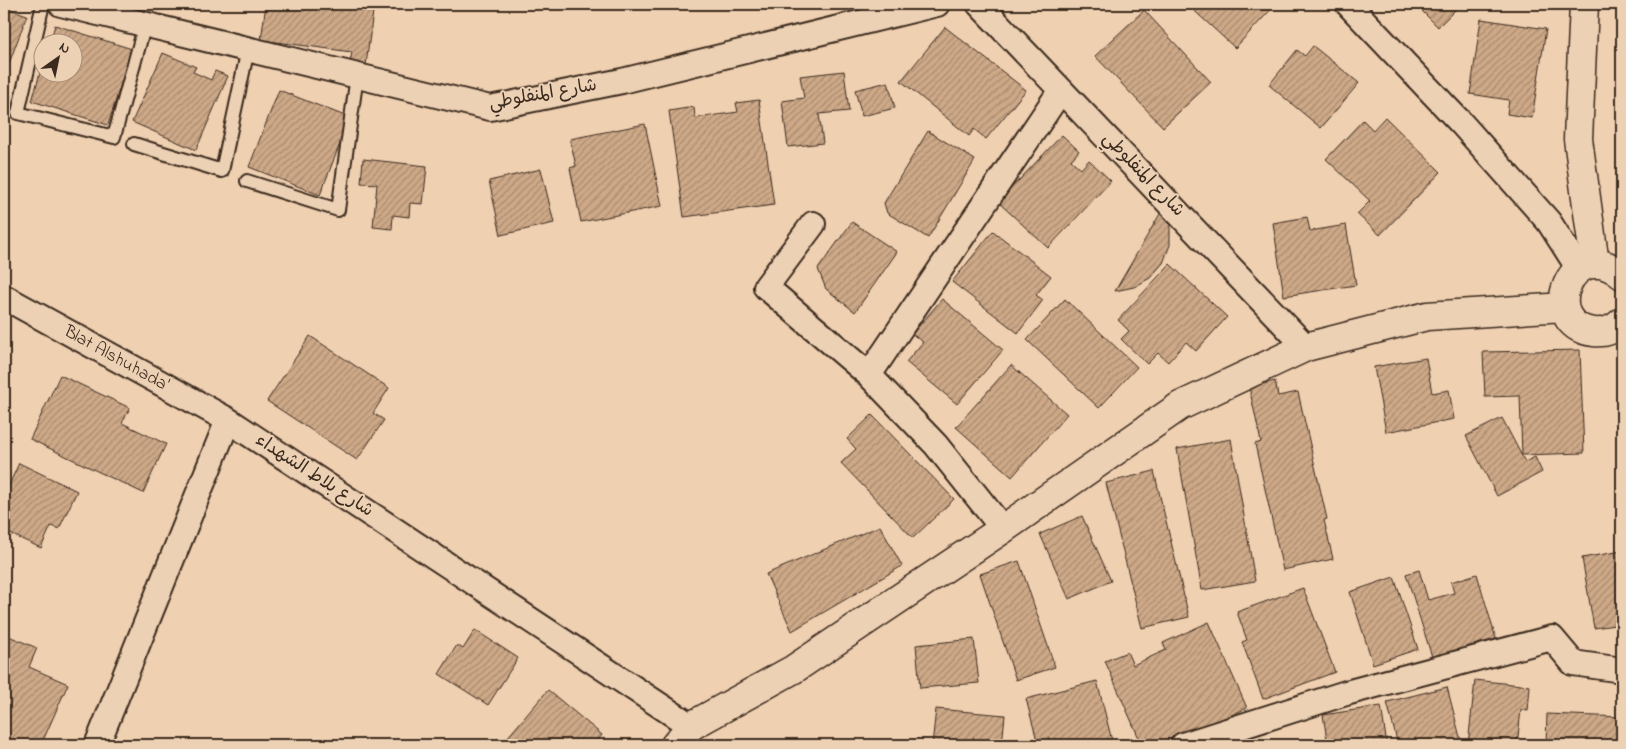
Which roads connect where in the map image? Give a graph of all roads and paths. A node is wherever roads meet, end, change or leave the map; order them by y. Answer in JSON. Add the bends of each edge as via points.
{"nodes":[{"id":1,"x":43,"y":4,"type":"edge"},
{"id":2,"x":61,"y":4,"type":"edge"},
{"id":3,"x":938,"y":4,"type":"edge"},
{"id":4,"x":980,"y":4,"type":"edge"},
{"id":5,"x":1348,"y":4,"type":"edge"},
{"id":6,"x":1584,"y":4,"type":"edge"},
{"id":7,"x":145,"y":24,"type":"junction"},
{"id":8,"x":248,"y":49,"type":"junction"},
{"id":9,"x":357,"y":76,"type":"junction"},
{"id":10,"x":1061,"y":90,"type":"junction"},
{"id":11,"x":134,"y":144,"type":"dead end"},
{"id":12,"x":247,"y":181,"type":"dead end"},
{"id":13,"x":813,"y":224,"type":"dead end"},
{"id":14,"x":1587,"y":267,"type":"junction"},
{"id":15,"x":1622,"y":275,"type":"edge"},
{"id":16,"x":4,"y":298,"type":"edge"},
{"id":17,"x":1564,"y":307,"type":"junction"},
{"id":18,"x":1619,"y":334,"type":"edge"},
{"id":19,"x":1306,"y":346,"type":"junction"},
{"id":20,"x":869,"y":375,"type":"junction"},
{"id":21,"x":228,"y":420,"type":"junction"},
{"id":22,"x":1003,"y":529,"type":"junction"},
{"id":23,"x":1622,"y":670,"type":"edge"},
{"id":24,"x":683,"y":736,"type":"edge"},
{"id":25,"x":97,"y":745,"type":"edge"},
{"id":26,"x":1182,"y":745,"type":"edge"}],
"edges":[{"from":1,"to":7,"type":"lane","via":[[18,113],[114,137]]},
{"from":2,"to":7,"type":"street","name":"شارع المنفلوطي"},
{"from":3,"to":9,"type":"street","name":"شارع المنفلوطي","via":[[622,81],[490,108]]},
{"from":4,"to":10,"type":"street","name":"شارع المنفلوطي"},
{"from":5,"to":14,"type":"street","via":[[1462,124]]},
{"from":6,"to":14,"type":"street","via":[[1578,139]]},
{"from":7,"to":8,"type":"street","name":"شارع المنفلوطي"},
{"from":8,"to":9,"type":"street","name":"شارع المنفلوطي"},
{"from":8,"to":11,"type":"lane","via":[[222,171]]},
{"from":9,"to":12,"type":"lane","via":[[338,210]]},
{"from":10,"to":19,"type":"street","name":"شارع المنفلوطي"},
{"from":10,"to":20,"type":"street"},
{"from":13,"to":20,"type":"street","via":[[766,287]]},
{"from":14,"to":15,"type":"street","via":[[1606,265]]},
{"from":14,"to":17,"type":"street","via":[[1570,277],[1565,286]]},
{"from":16,"to":21,"type":"street","name":"Blat Alshuhada'"},
{"from":17,"to":18,"type":"street","via":[[1578,326],[1589,331]]},
{"from":17,"to":19,"type":"street","via":[[1427,316]]},
{"from":19,"to":22,"type":"street","via":[[1180,406]]},
{"from":20,"to":22,"type":"street","via":[[936,445]]},
{"from":21,"to":24,"type":"street","name":"شارع بلاط الشهداء"},
{"from":21,"to":25,"type":"street"},
{"from":22,"to":24,"type":"street","via":[[794,669]]},
{"from":23,"to":26,"type":"street","via":[[1573,663],[1552,638],[1346,693]]}]}
